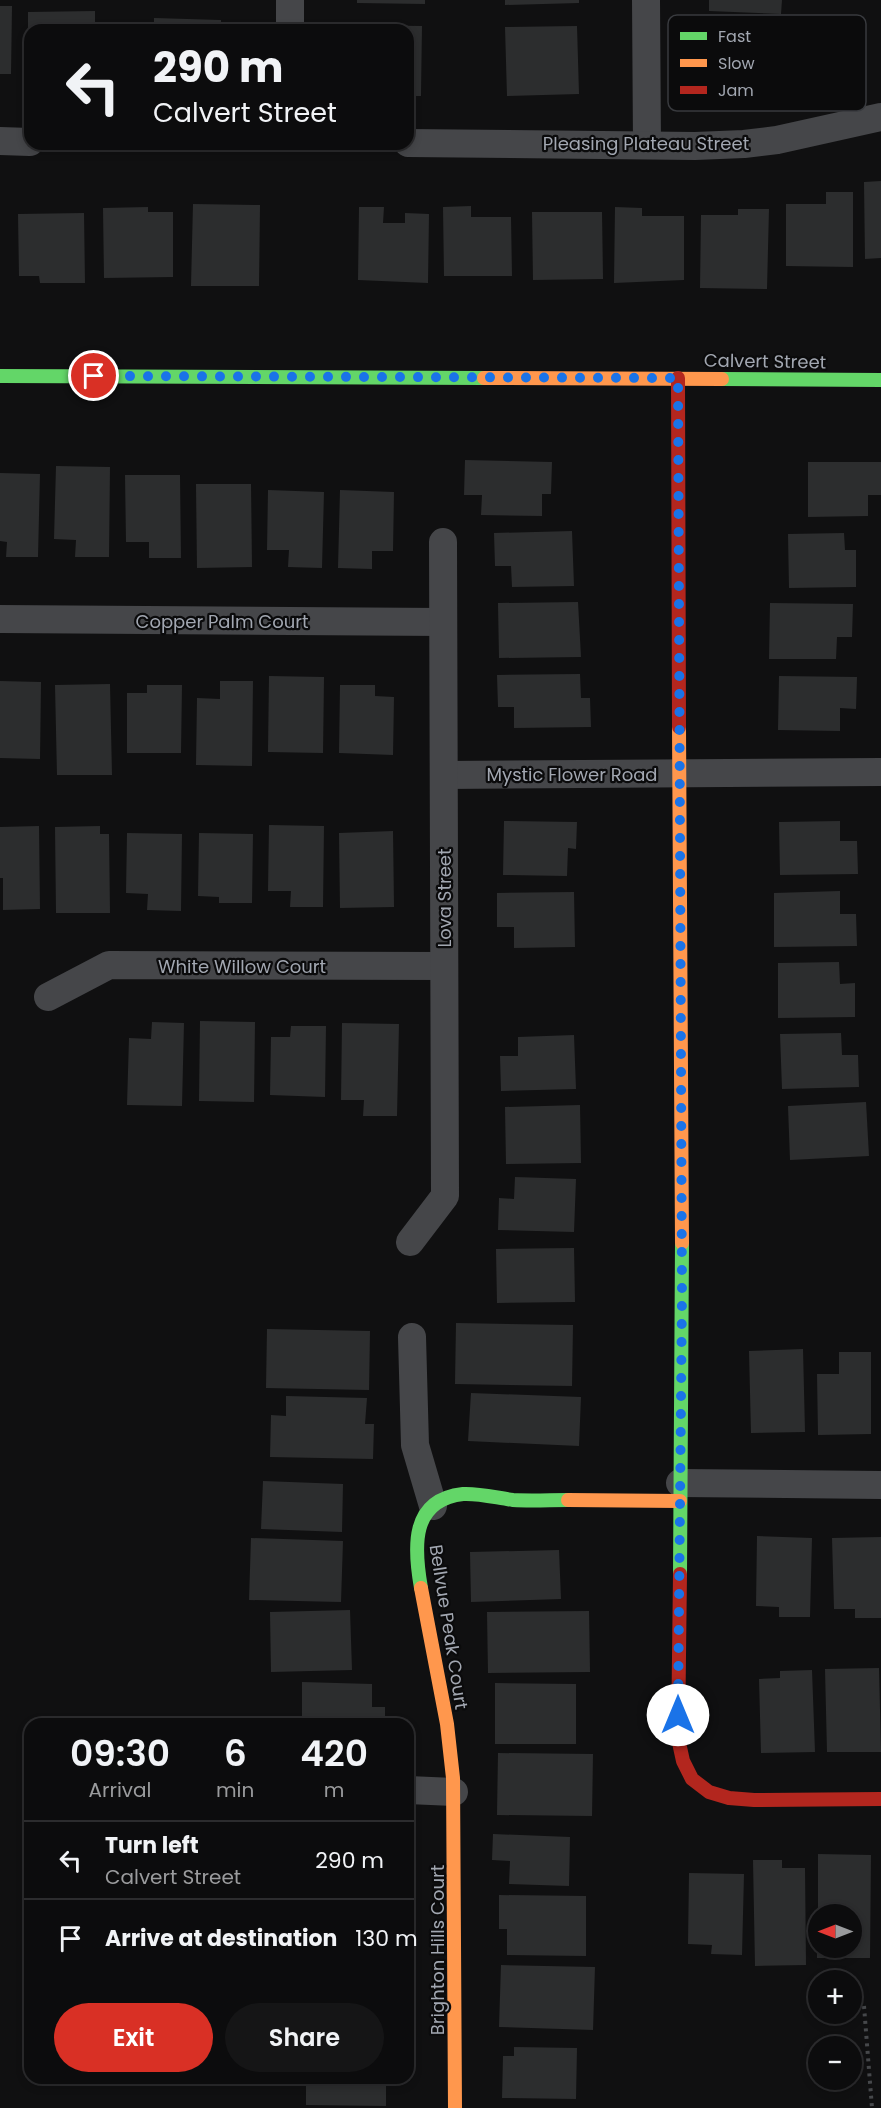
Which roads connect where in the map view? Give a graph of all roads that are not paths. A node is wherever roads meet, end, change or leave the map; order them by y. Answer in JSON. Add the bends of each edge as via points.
{"nodes":[{"id":1,"x":290,"y":0,"type":"edge"},
{"id":2,"x":646,"y":0,"type":"edge"},
{"id":3,"x":290,"y":24,"type":"edge"},
{"id":4,"x":881,"y":117,"type":"edge"},
{"id":5,"x":0,"y":141,"type":"edge"},
{"id":6,"x":24,"y":142,"type":"edge"},
{"id":7,"x":414,"y":143,"type":"edge"},
{"id":8,"x":647,"y":145,"type":"junction"},
{"id":9,"x":0,"y":376,"type":"edge"},
{"id":10,"x":678,"y":378,"type":"junction"},
{"id":11,"x":881,"y":380,"type":"edge"},
{"id":12,"x":443,"y":542,"type":"dead end"},
{"id":13,"x":0,"y":620,"type":"edge"},
{"id":14,"x":443,"y":622,"type":"junction"},
{"id":15,"x":881,"y":772,"type":"edge"},
{"id":16,"x":444,"y":774,"type":"junction"},
{"id":17,"x":680,"y":774,"type":"junction"},
{"id":18,"x":444,"y":966,"type":"junction"},
{"id":19,"x":48,"y":996,"type":"dead end"},
{"id":20,"x":411,"y":1242,"type":"dead end"},
{"id":21,"x":412,"y":1337,"type":"dead end"},
{"id":22,"x":881,"y":1485,"type":"edge"},
{"id":23,"x":680,"y":1492,"type":"junction"},
{"id":24,"x":433,"y":1506,"type":"junction"},
{"id":25,"x":414,"y":1790,"type":"edge"},
{"id":26,"x":454,"y":1792,"type":"junction"},
{"id":27,"x":881,"y":1799,"type":"edge"},
{"id":28,"x":455,"y":2108,"type":"edge"}],
"edges":[{"from":1,"to":3,"type":"street"},
{"from":2,"to":8,"type":"street"},
{"from":4,"to":8,"type":"street","name":"Pleasing Plateau Street","via":[[777,140]]},
{"from":5,"to":6,"type":"street"},
{"from":7,"to":8,"type":"street","name":"Pleasing Plateau Street"},
{"from":9,"to":10,"type":"street","name":"Calvert Street"},
{"from":10,"to":11,"type":"street","name":"Calvert Street"},
{"from":10,"to":17,"type":"street"},
{"from":12,"to":14,"type":"street","name":"Lova Street"},
{"from":13,"to":14,"type":"street","name":"Copper Palm Court"},
{"from":14,"to":16,"type":"street","name":"Lova Street"},
{"from":15,"to":17,"type":"street","name":"Mystic Flower Road"},
{"from":16,"to":17,"type":"street","name":"Mystic Flower Road"},
{"from":16,"to":18,"type":"street","name":"Lova Street"},
{"from":17,"to":23,"type":"street"},
{"from":18,"to":19,"type":"street","name":"White Willow Court","via":[[109,965]]},
{"from":18,"to":20,"type":"street","name":"Lova Street","via":[[445,1196]]},
{"from":21,"to":24,"type":"street","via":[[415,1445]]},
{"from":22,"to":23,"type":"street"},
{"from":23,"to":24,"type":"street","via":[[516,1500],[465,1494],[443,1498]]},
{"from":23,"to":27,"type":"street","via":[[678,1738],[692,1779],[709,1792],[729,1798]]},
{"from":24,"to":26,"type":"street","name":"Bellvue Peak Court","via":[[419,1525],[416,1559],[447,1724]]},
{"from":25,"to":26,"type":"street"},
{"from":26,"to":28,"type":"street","name":"Brighton Hills Court"}]}
